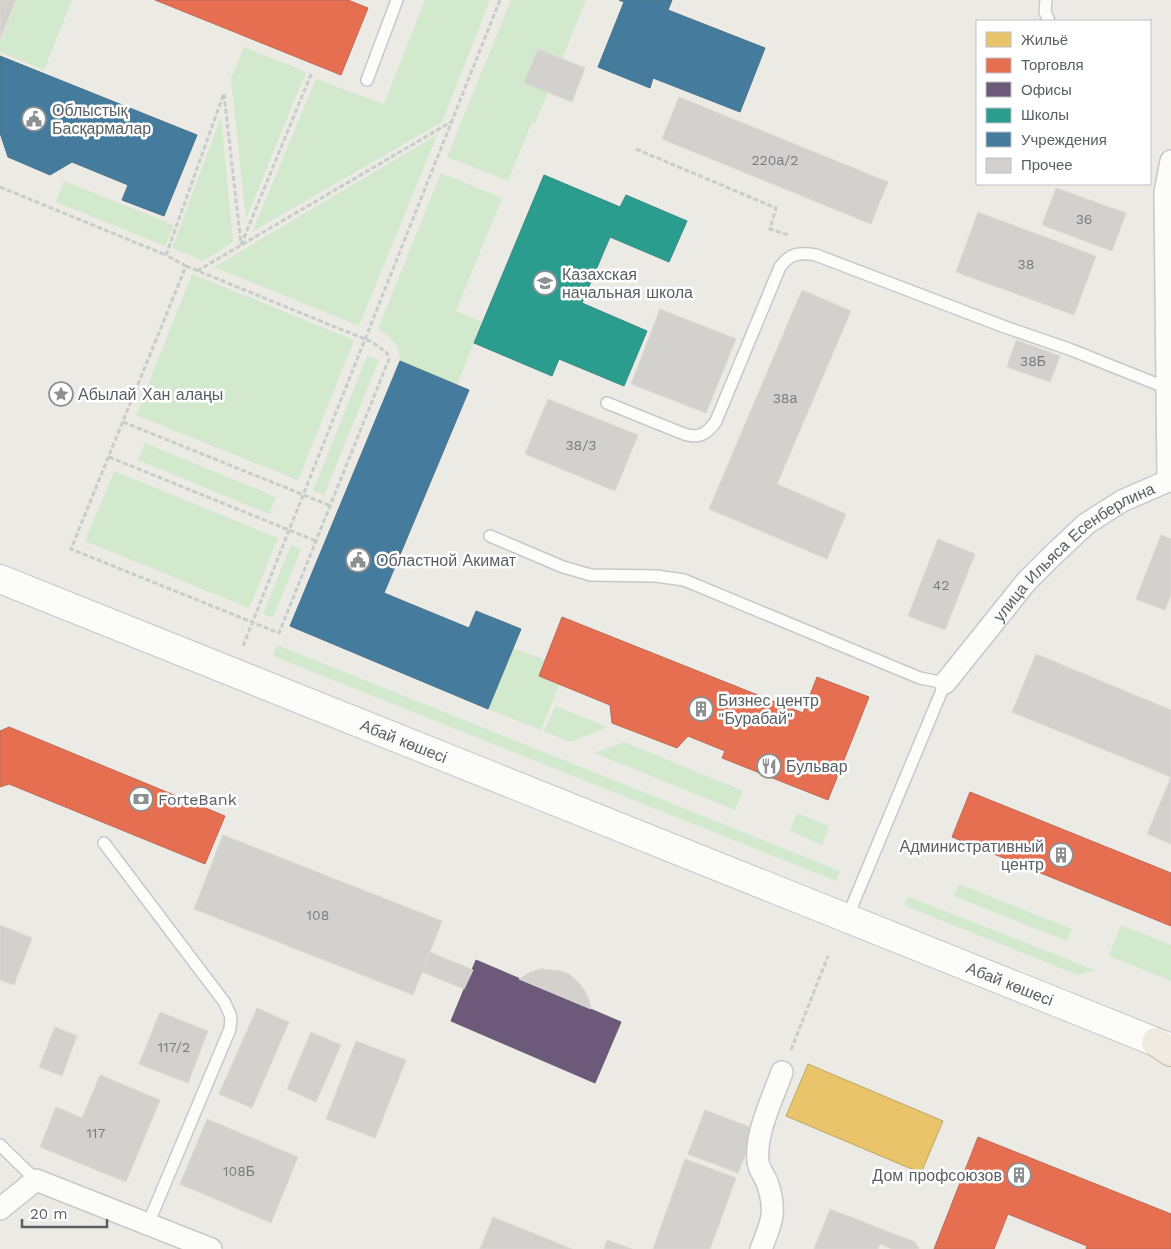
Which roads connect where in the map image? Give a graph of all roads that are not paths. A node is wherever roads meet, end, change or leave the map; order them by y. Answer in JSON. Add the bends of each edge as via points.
{"nodes":[{"id":1,"x":397,"y":0,"type":"edge"},
{"id":2,"x":1046,"y":0,"type":"edge"},
{"id":3,"x":1048,"y":20,"type":"edge"},
{"id":4,"x":367,"y":80,"type":"dead end"},
{"id":5,"x":1171,"y":161,"type":"edge"},
{"id":6,"x":1167,"y":388,"type":"junction"},
{"id":7,"x":607,"y":403,"type":"dead end"},
{"id":8,"x":1169,"y":482,"type":"edge"},
{"id":9,"x":490,"y":536,"type":"dead end"},
{"id":10,"x":0,"y":579,"type":"edge"},
{"id":11,"x":945,"y":683,"type":"junction"},
{"id":12,"x":104,"y":843,"type":"dead end"},
{"id":13,"x":847,"y":918,"type":"junction"},
{"id":14,"x":1167,"y":1047,"type":"edge"},
{"id":15,"x":782,"y":1072,"type":"road end"},
{"id":16,"x":0,"y":1145,"type":"edge"},
{"id":17,"x":36,"y":1180,"type":"junction"},
{"id":18,"x":0,"y":1209,"type":"edge"},
{"id":19,"x":148,"y":1224,"type":"junction"},
{"id":20,"x":211,"y":1249,"type":"edge"},
{"id":21,"x":761,"y":1249,"type":"edge"}],
"edges":[{"from":1,"to":4,"type":"lane"},
{"from":2,"to":3,"type":"lane","via":[[1044,12]]},
{"from":5,"to":6,"type":"street","name":"улица Ильяса Есенберлина","via":[[1165,192]]},
{"from":6,"to":7,"type":"lane","via":[[804,253],[793,254],[780,267],[716,421],[704,435],[694,437]]},
{"from":6,"to":8,"type":"street","name":"улица Ильяса Есенберлина"},
{"from":8,"to":11,"type":"street","name":"улица Ильяса Есенберлина","via":[[1122,501],[1086,524],[1026,582]]},
{"from":9,"to":11,"type":"lane","via":[[563,567],[591,575],[684,580],[920,678]]},
{"from":10,"to":13,"type":"street","name":"Абай көшесі"},
{"from":11,"to":13,"type":"lane","name":"улица Ильяса Есенберлина"},
{"from":12,"to":19,"type":"lane","via":[[225,1003],[231,1017],[230,1029]]},
{"from":13,"to":14,"type":"street","name":"Абай көшесі"},
{"from":15,"to":21,"type":"street","via":[[759,1139],[758,1162],[772,1203],[772,1220]]},
{"from":16,"to":17,"type":"lane"},
{"from":17,"to":18,"type":"street"},
{"from":17,"to":19,"type":"street"},
{"from":19,"to":20,"type":"street"}]}
